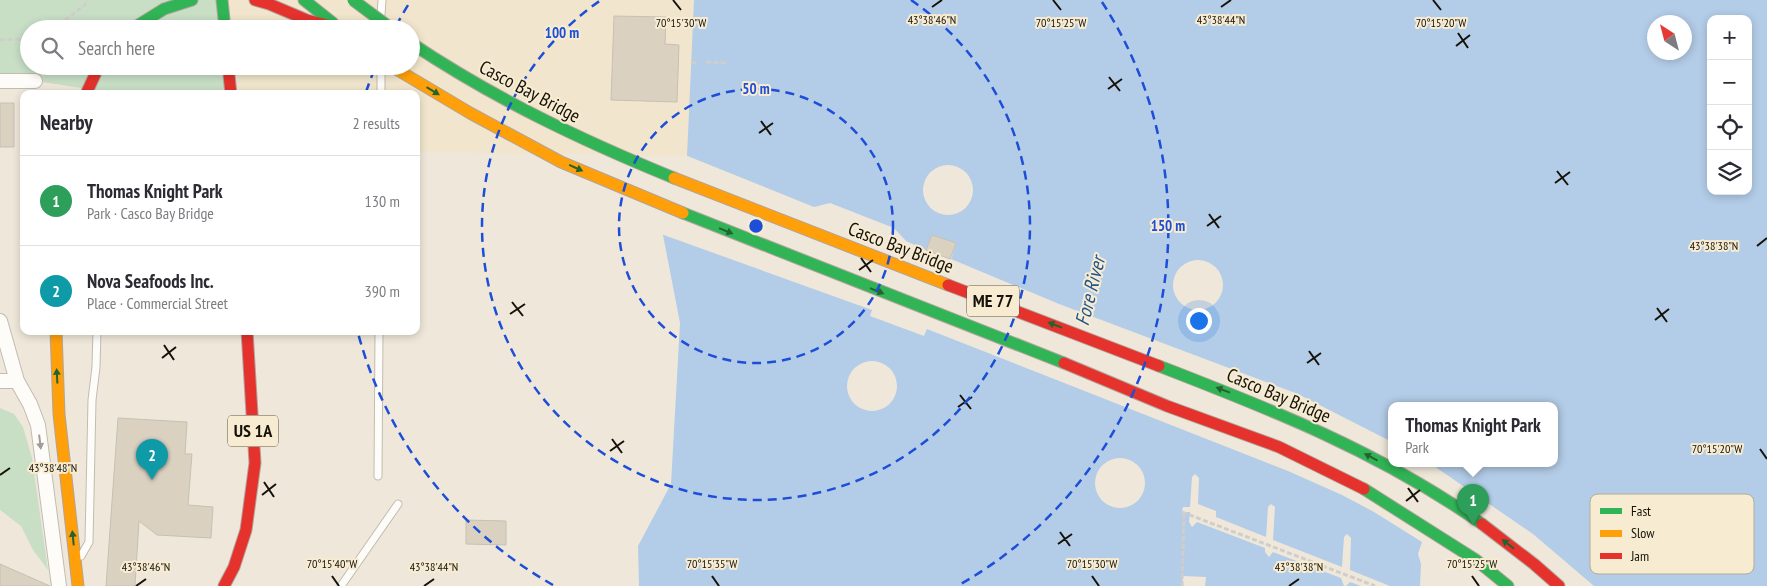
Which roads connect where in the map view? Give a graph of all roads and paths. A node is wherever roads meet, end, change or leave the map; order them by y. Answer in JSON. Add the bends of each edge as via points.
{"nodes":[{"id":1,"x":86,"y":0,"type":"edge"},
{"id":2,"x":192,"y":0,"type":"edge"},
{"id":3,"x":222,"y":0,"type":"edge"},
{"id":4,"x":255,"y":0,"type":"edge"},
{"id":5,"x":304,"y":0,"type":"edge"},
{"id":6,"x":354,"y":0,"type":"edge"},
{"id":7,"x":382,"y":0,"type":"edge"},
{"id":8,"x":65,"y":20,"type":"edge"},
{"id":9,"x":146,"y":20,"type":"edge"},
{"id":10,"x":224,"y":20,"type":"edge"},
{"id":11,"x":307,"y":20,"type":"edge"},
{"id":12,"x":330,"y":20,"type":"edge"},
{"id":13,"x":380,"y":20,"type":"edge"},
{"id":14,"x":381,"y":20,"type":"edge"},
{"id":15,"x":20,"y":39,"type":"edge"},
{"id":16,"x":0,"y":40,"type":"edge"},
{"id":17,"x":420,"y":49,"type":"edge"},
{"id":18,"x":691,"y":62,"type":"dead end"},
{"id":19,"x":706,"y":62,"type":"dead end"},
{"id":20,"x":698,"y":63,"type":"dead end"},
{"id":21,"x":726,"y":63,"type":"dead end"},
{"id":22,"x":94,"y":75,"type":"edge"},
{"id":23,"x":229,"y":75,"type":"edge"},
{"id":24,"x":381,"y":75,"type":"edge"},
{"id":25,"x":406,"y":75,"type":"edge"},
{"id":26,"x":0,"y":81,"type":"edge"},
{"id":27,"x":35,"y":81,"type":"dead end"},
{"id":28,"x":88,"y":90,"type":"edge"},
{"id":29,"x":231,"y":90,"type":"edge"},
{"id":30,"x":381,"y":90,"type":"edge"},
{"id":31,"x":0,"y":321,"type":"edge"},
{"id":32,"x":56,"y":335,"type":"edge"},
{"id":33,"x":97,"y":335,"type":"edge"},
{"id":34,"x":247,"y":335,"type":"edge"},
{"id":35,"x":379,"y":335,"type":"edge"},
{"id":36,"x":0,"y":381,"type":"edge"},
{"id":37,"x":17,"y":381,"type":"junction"},
{"id":38,"x":1388,"y":466,"type":"edge"},
{"id":39,"x":1391,"y":467,"type":"edge"},
{"id":40,"x":378,"y":476,"type":"dead end"},
{"id":41,"x":398,"y":504,"type":"dead end"},
{"id":42,"x":76,"y":566,"type":"junction"},
{"id":43,"x":59,"y":586,"type":"edge"},
{"id":44,"x":78,"y":586,"type":"edge"},
{"id":45,"x":224,"y":586,"type":"edge"},
{"id":46,"x":341,"y":586,"type":"edge"},
{"id":47,"x":1182,"y":586,"type":"edge"},
{"id":48,"x":1375,"y":586,"type":"edge"},
{"id":49,"x":1508,"y":586,"type":"edge"},
{"id":50,"x":1559,"y":586,"type":"edge"}],
"edges":[{"from":1,"to":8,"type":"path","via":[[85,5]]},
{"from":2,"to":9,"type":"main road","via":[[164,9]]},
{"from":3,"to":10,"type":"main road"},
{"from":4,"to":11,"type":"main road"},
{"from":5,"to":12,"type":"main road"},
{"from":6,"to":13,"type":"main road","bridge":true},
{"from":7,"to":14,"type":"lane"},
{"from":15,"to":16,"type":"path"},
{"from":38,"to":17,"type":"main road","name":"Casco Bay Bridge","number":"ME 77","one_way":true,"via":[[1334,437],[1260,405],[801,228],[599,146],[526,112]]},
{"from":18,"to":20,"type":"path"},
{"from":19,"to":21,"type":"path"},
{"from":22,"to":28,"type":"main road"},
{"from":23,"to":29,"type":"main road"},
{"from":24,"to":30,"type":"lane"},
{"from":25,"to":49,"type":"main road","number":"ME 77","one_way":true,"via":[[561,162],[644,198],[1167,406],[1279,447],[1371,493],[1476,560]]},
{"from":26,"to":27,"type":"street"},
{"from":31,"to":37,"type":"street"},
{"from":42,"to":32,"type":"main road","one_way":true,"via":[[59,414]]},
{"from":33,"to":42,"type":"lane","via":[[89,542]]},
{"from":34,"to":45,"type":"main road","number":"US 1A","via":[[255,463],[246,530]]},
{"from":35,"to":40,"type":"lane"},
{"from":36,"to":37,"type":"street"},
{"from":37,"to":43,"type":"street","one_way":true,"via":[[38,425]]},
{"from":50,"to":39,"type":"main road","name":"Casco Bay Bridge","number":"ME 77","one_way":true,"via":[[1477,520]]},
{"from":41,"to":46,"type":"lane"},
{"from":42,"to":44,"type":"main road"},
{"from":47,"to":48,"type":"path","via":[[1183,512]]}]}
